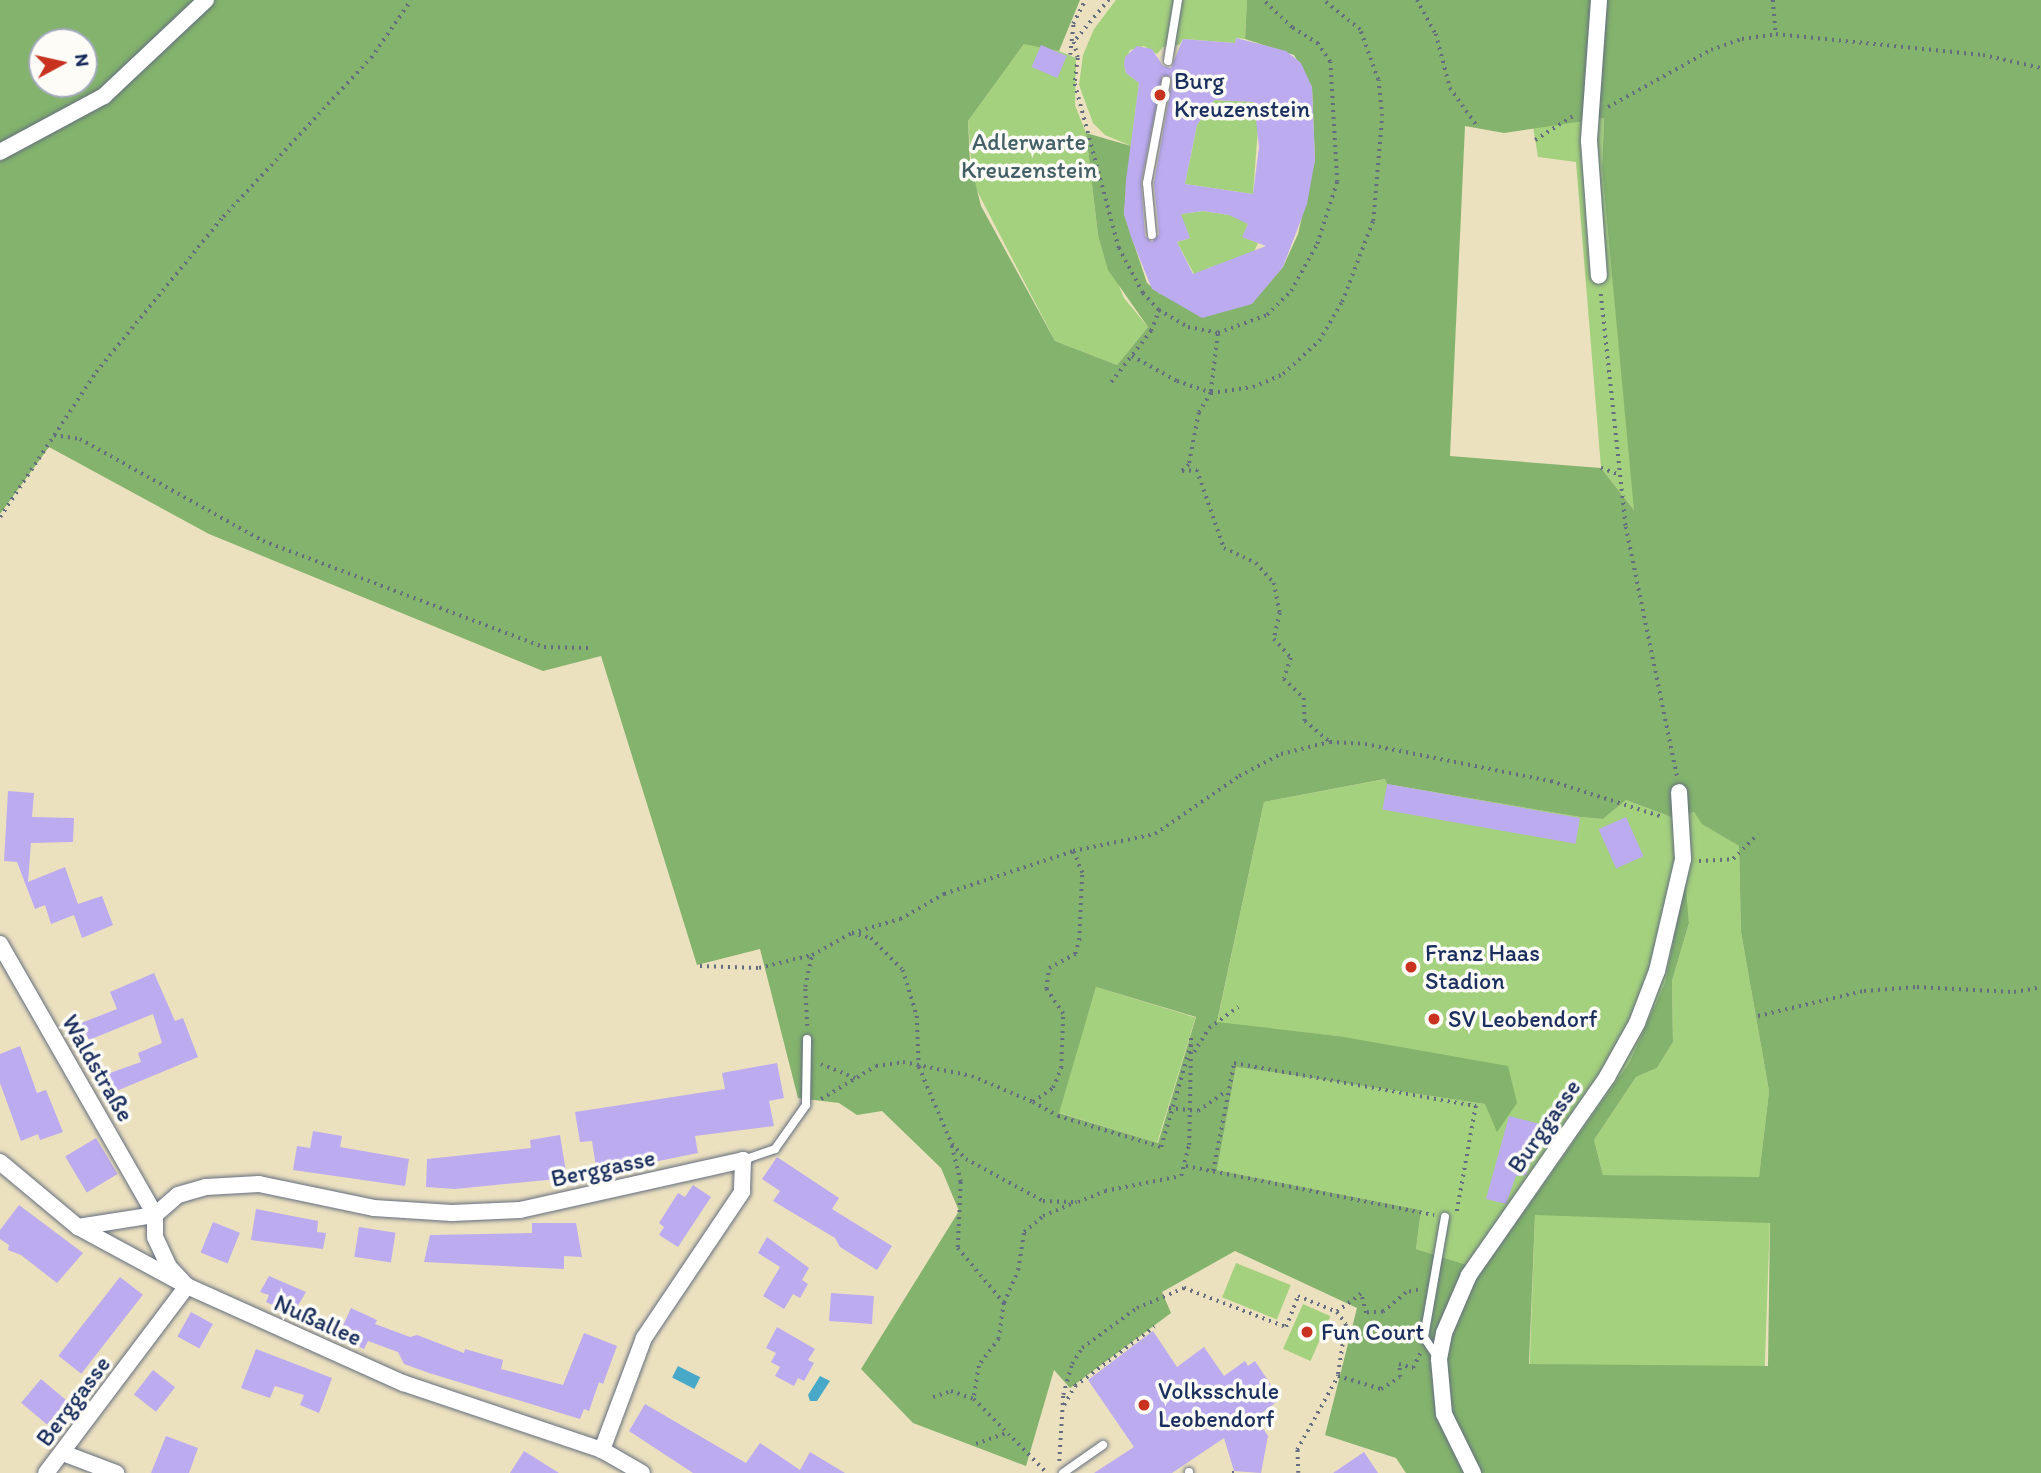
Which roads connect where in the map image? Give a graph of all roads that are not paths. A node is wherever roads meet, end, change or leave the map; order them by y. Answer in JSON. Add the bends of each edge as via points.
{"nodes":[{"id":1,"x":206,"y":0,"type":"edge"},
{"id":2,"x":1178,"y":0,"type":"edge"},
{"id":3,"x":1599,"y":0,"type":"edge"},
{"id":4,"x":1168,"y":61,"type":"dead end"},
{"id":5,"x":1166,"y":81,"type":"dead end"},
{"id":6,"x":0,"y":152,"type":"edge"},
{"id":7,"x":1152,"y":235,"type":"dead end"},
{"id":8,"x":1600,"y":276,"type":"road end"},
{"id":9,"x":1679,"y":792,"type":"road end"},
{"id":10,"x":0,"y":944,"type":"edge"},
{"id":11,"x":807,"y":1039,"type":"road end"},
{"id":12,"x":743,"y":1160,"type":"junction"},
{"id":13,"x":0,"y":1163,"type":"edge"},
{"id":14,"x":155,"y":1215,"type":"junction"},
{"id":15,"x":1445,"y":1217,"type":"road end"},
{"id":16,"x":78,"y":1227,"type":"junction"},
{"id":17,"x":187,"y":1286,"type":"junction"},
{"id":18,"x":1439,"y":1359,"type":"junction"},
{"id":19,"x":1103,"y":1445,"type":"dead end"},
{"id":20,"x":602,"y":1450,"type":"junction"},
{"id":21,"x":63,"y":1453,"type":"junction"},
{"id":22,"x":46,"y":1473,"type":"edge"},
{"id":23,"x":116,"y":1473,"type":"edge"},
{"id":24,"x":642,"y":1473,"type":"edge"},
{"id":25,"x":1060,"y":1473,"type":"edge"},
{"id":26,"x":1473,"y":1473,"type":"edge"}],
"edges":[{"from":1,"to":6,"type":"street","via":[[104,96]]},
{"from":2,"to":4,"type":"lane"},
{"from":3,"to":8,"type":"street","via":[[1591,168]]},
{"from":5,"to":7,"type":"lane","via":[[1147,183]]},
{"from":9,"to":18,"type":"street","name":"Burggasse","via":[[1683,859],[1657,971],[1637,1023],[1607,1077],[1469,1275],[1452,1308]]},
{"from":10,"to":14,"type":"street","name":"Waldstraße"},
{"from":11,"to":12,"type":"lane","via":[[806,1105],[775,1149]]},
{"from":12,"to":14,"type":"street","name":"Berggasse","via":[[520,1210],[452,1213],[374,1208],[259,1184],[206,1187],[178,1195]]},
{"from":12,"to":20,"type":"street","via":[[743,1192],[644,1338]]},
{"from":13,"to":16,"type":"street","name":"Nußallee"},
{"from":14,"to":16,"type":"street","name":"Berggasse"},
{"from":14,"to":17,"type":"street","via":[[155,1237],[169,1267]]},
{"from":15,"to":18,"type":"lane","via":[[1424,1337]]},
{"from":16,"to":17,"type":"street","name":"Nußallee"},
{"from":17,"to":20,"type":"street","name":"Nußallee","via":[[403,1383]]},
{"from":17,"to":21,"type":"street","name":"Berggasse"},
{"from":18,"to":26,"type":"street","name":"Burggasse","via":[[1444,1414]]},
{"from":19,"to":25,"type":"lane"},
{"from":20,"to":24,"type":"street","name":"Nußallee"},
{"from":21,"to":22,"type":"street","name":"Berggasse"},
{"from":21,"to":23,"type":"street"}]}
